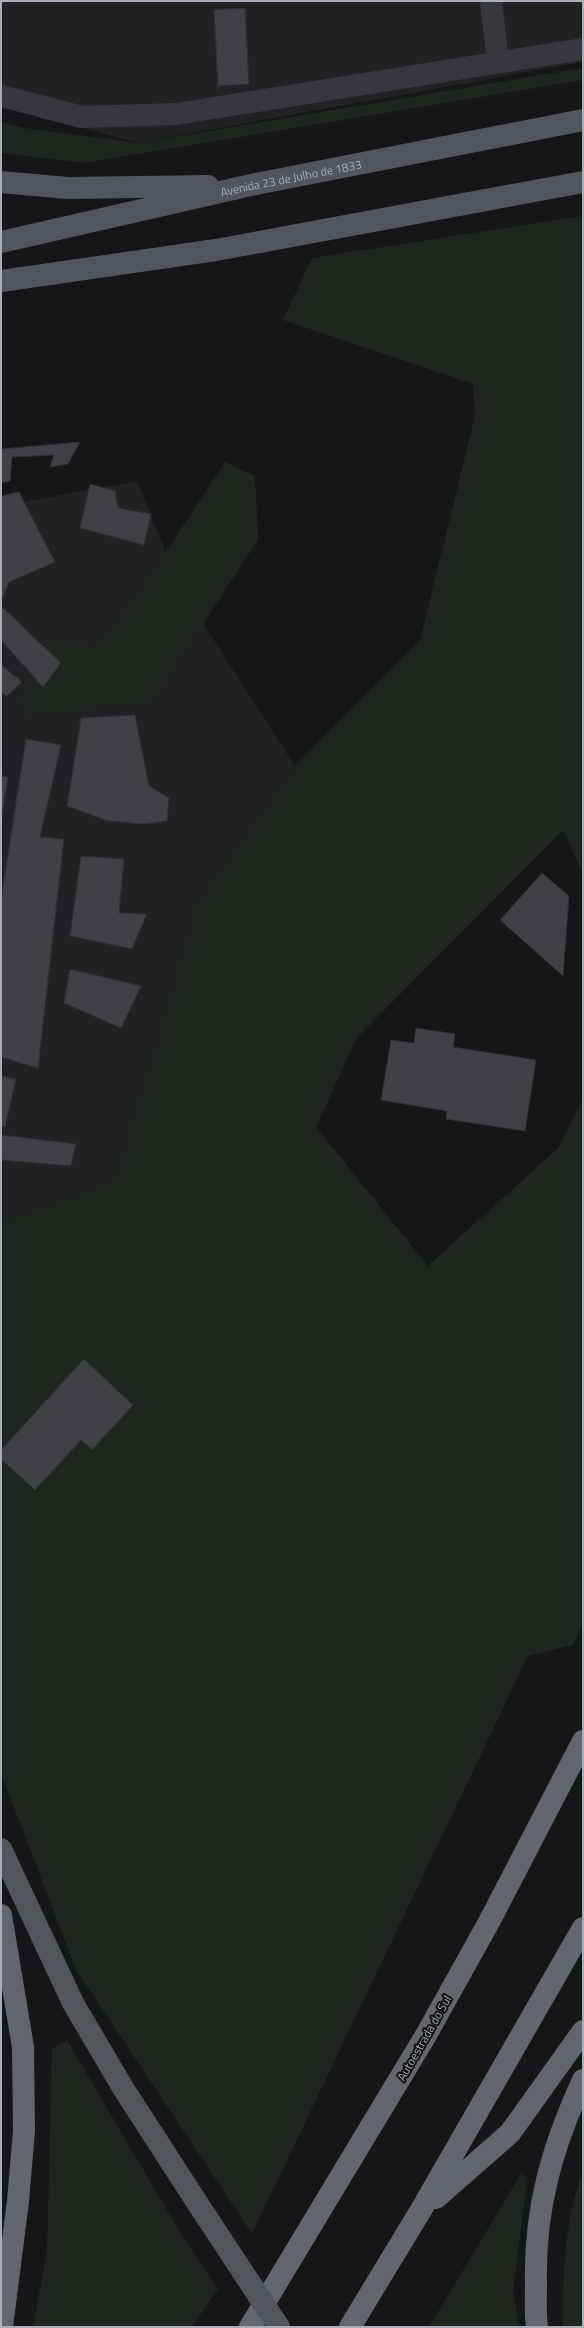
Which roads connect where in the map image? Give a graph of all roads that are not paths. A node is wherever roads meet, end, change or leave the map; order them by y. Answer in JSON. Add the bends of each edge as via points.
{"nodes":[{"id":1,"x":491,"y":1,"type":"edge"},
{"id":2,"x":583,"y":48,"type":"edge"},
{"id":3,"x":498,"y":62,"type":"junction"},
{"id":4,"x":1,"y":96,"type":"edge"},
{"id":5,"x":583,"y":120,"type":"edge"},
{"id":6,"x":1,"y":182,"type":"edge"},
{"id":7,"x":583,"y":182,"type":"edge"},
{"id":8,"x":251,"y":185,"type":"junction"},
{"id":9,"x":1,"y":242,"type":"edge"},
{"id":10,"x":1,"y":281,"type":"edge"},
{"id":11,"x":583,"y":1741,"type":"edge"},
{"id":12,"x":1,"y":1849,"type":"edge"},
{"id":13,"x":1,"y":1915,"type":"edge"},
{"id":14,"x":583,"y":1928,"type":"edge"},
{"id":15,"x":583,"y":2032,"type":"edge"},
{"id":16,"x":583,"y":2080,"type":"edge"},
{"id":17,"x":421,"y":2210,"type":"junction"},
{"id":18,"x":2,"y":2327,"type":"edge"},
{"id":19,"x":250,"y":2327,"type":"edge"},
{"id":20,"x":279,"y":2327,"type":"edge"},
{"id":21,"x":350,"y":2327,"type":"edge"},
{"id":22,"x":537,"y":2327,"type":"edge"}],
"edges":[{"from":1,"to":3,"type":"lane"},
{"from":2,"to":3,"type":"lane"},
{"from":3,"to":4,"type":"lane","via":[[176,114],[82,117]]},
{"from":5,"to":8,"type":"main road","name":"Avenida 23 de Julho de 1833"},
{"from":6,"to":8,"type":"main road","via":[[68,188]]},
{"from":7,"to":10,"type":"main road","via":[[216,250]]},
{"from":8,"to":9,"type":"main road","name":"Avenida 23 de Julho de 1833"},
{"from":11,"to":19,"type":"highway","name":"Autoestrada do Sul","via":[[490,1922],[426,2035]]},
{"from":12,"to":20,"type":"main road","bridge":true,"via":[[73,2004],[122,2088]]},
{"from":13,"to":18,"type":"highway","via":[[23,2047],[24,2131]]},
{"from":14,"to":17,"type":"highway"},
{"from":15,"to":17,"type":"highway","via":[[510,2133]]},
{"from":16,"to":22,"type":"highway","via":[[569,2110],[550,2164],[540,2208],[535,2264]]},
{"from":17,"to":21,"type":"highway"}]}
